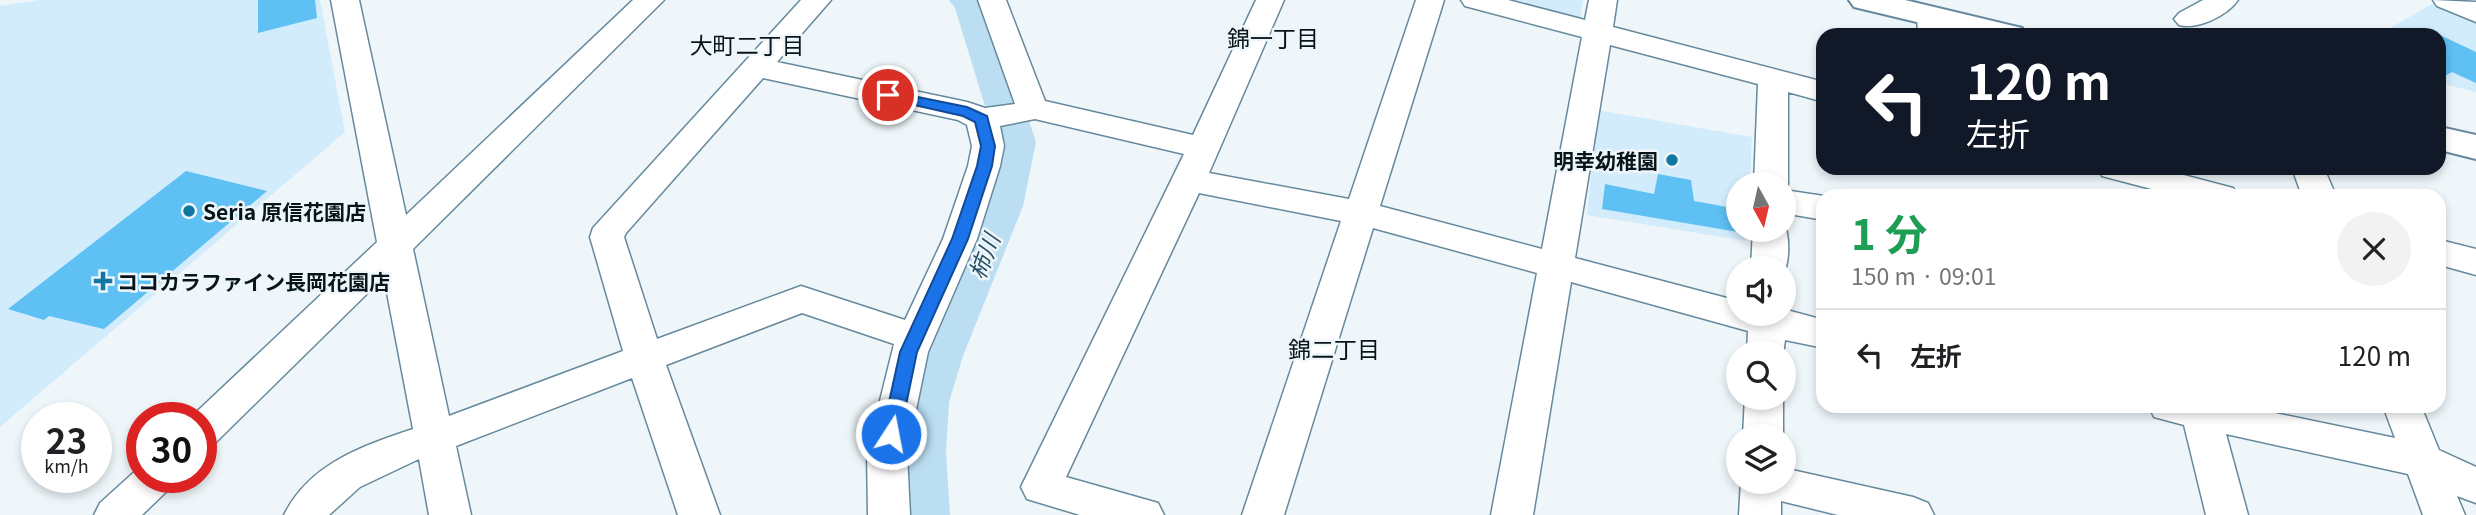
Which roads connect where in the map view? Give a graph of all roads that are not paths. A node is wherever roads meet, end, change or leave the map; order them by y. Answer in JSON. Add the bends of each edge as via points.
{"nodes":[{"id":1,"x":345,"y":0,"type":"edge"},
{"id":2,"x":650,"y":0,"type":"edge"},
{"id":3,"x":817,"y":0,"type":"edge"},
{"id":4,"x":992,"y":0,"type":"edge"},
{"id":5,"x":1270,"y":0,"type":"edge"},
{"id":6,"x":1430,"y":0,"type":"edge"},
{"id":7,"x":1475,"y":0,"type":"edge"},
{"id":8,"x":1865,"y":0,"type":"edge"},
{"id":9,"x":2224,"y":0,"type":"edge"},
{"id":10,"x":2447,"y":0,"type":"edge"},
{"id":11,"x":2476,"y":13,"type":"edge"},
{"id":12,"x":1601,"y":16,"type":"edge"},
{"id":13,"x":2189,"y":19,"type":"dead end"},
{"id":14,"x":1932,"y":25,"type":"edge"},
{"id":15,"x":1956,"y":28,"type":"edge"},
{"id":16,"x":756,"y":67,"type":"junction"},
{"id":17,"x":1773,"y":79,"type":"junction"},
{"id":18,"x":1816,"y":90,"type":"edge"},
{"id":19,"x":1007,"y":115,"type":"junction"},
{"id":20,"x":2446,"y":140,"type":"edge"},
{"id":21,"x":2476,"y":147,"type":"edge"},
{"id":22,"x":1196,"y":164,"type":"junction"},
{"id":23,"x":1771,"y":172,"type":"edge"},
{"id":24,"x":2134,"y":180,"type":"edge"},
{"id":25,"x":2183,"y":189,"type":"edge"},
{"id":26,"x":1796,"y":203,"type":"edge"},
{"id":27,"x":1816,"y":207,"type":"edge"},
{"id":28,"x":1360,"y":213,"type":"junction"},
{"id":29,"x":393,"y":245,"type":"junction"},
{"id":30,"x":2446,"y":254,"type":"edge"},
{"id":31,"x":2476,"y":262,"type":"edge"},
{"id":32,"x":1555,"y":265,"type":"junction"},
{"id":33,"x":1767,"y":329,"type":"edge"},
{"id":34,"x":1816,"y":333,"type":"edge"},
{"id":35,"x":915,"y":337,"type":"junction"},
{"id":36,"x":644,"y":357,"type":"junction"},
{"id":37,"x":2191,"y":413,"type":"edge"},
{"id":38,"x":2211,"y":413,"type":"edge"},
{"id":39,"x":2405,"y":413,"type":"edge"},
{"id":40,"x":217,"y":416,"type":"edge"},
{"id":41,"x":434,"y":438,"type":"junction"},
{"id":42,"x":2424,"y":461,"type":"junction"},
{"id":43,"x":2476,"y":486,"type":"edge"},
{"id":44,"x":1796,"y":488,"type":"edge"},
{"id":45,"x":138,"y":493,"type":"edge"},
{"id":46,"x":1762,"y":494,"type":"edge"},
{"id":47,"x":1035,"y":501,"type":"edge"},
{"id":48,"x":115,"y":515,"type":"edge"},
{"id":49,"x":305,"y":515,"type":"edge"},
{"id":50,"x":450,"y":515,"type":"edge"},
{"id":51,"x":699,"y":515,"type":"edge"},
{"id":52,"x":889,"y":515,"type":"edge"},
{"id":53,"x":1143,"y":515,"type":"edge"},
{"id":54,"x":1263,"y":515,"type":"edge"},
{"id":55,"x":1512,"y":515,"type":"edge"},
{"id":56,"x":1760,"y":515,"type":"edge"},
{"id":57,"x":1913,"y":515,"type":"edge"},
{"id":58,"x":2227,"y":515,"type":"edge"},
{"id":59,"x":2444,"y":515,"type":"edge"}],
"edges":[{"from":1,"to":29,"type":"street"},
{"from":2,"to":29,"type":"street"},
{"from":3,"to":16,"type":"street"},
{"from":4,"to":19,"type":"street"},
{"from":5,"to":22,"type":"street"},
{"from":6,"to":28,"type":"street"},
{"from":7,"to":12,"type":"street"},
{"from":8,"to":14,"type":"main road"},
{"from":9,"to":13,"type":"street"},
{"from":10,"to":11,"type":"street"},
{"from":12,"to":17,"type":"street"},
{"from":12,"to":32,"type":"street"},
{"from":14,"to":15,"type":"main road"},
{"from":16,"to":19,"type":"street","via":[[967,112]]},
{"from":16,"to":36,"type":"street","via":[[610,228],[607,237]]},
{"from":17,"to":18,"type":"street"},
{"from":17,"to":23,"type":"street"},
{"from":19,"to":22,"type":"street"},
{"from":19,"to":35,"type":"street","via":[[988,146],[960,239]]},
{"from":20,"to":21,"type":"main road"},
{"from":22,"to":28,"type":"street"},
{"from":22,"to":47,"type":"street"},
{"from":24,"to":25,"type":"street"},
{"from":26,"to":27,"type":"street"},
{"from":28,"to":32,"type":"street"},
{"from":28,"to":54,"type":"street"},
{"from":29,"to":40,"type":"street"},
{"from":29,"to":41,"type":"street"},
{"from":30,"to":31,"type":"street"},
{"from":32,"to":33,"type":"street"},
{"from":32,"to":55,"type":"street"},
{"from":33,"to":34,"type":"street"},
{"from":35,"to":36,"type":"street","via":[[801,299]]},
{"from":35,"to":52,"type":"street","via":[[887,453]]},
{"from":36,"to":41,"type":"street"},
{"from":36,"to":51,"type":"street"},
{"from":37,"to":58,"type":"street"},
{"from":38,"to":42,"type":"street"},
{"from":39,"to":42,"type":"street"},
{"from":41,"to":49,"type":"street","via":[[377,457],[337,480]]},
{"from":41,"to":50,"type":"street"},
{"from":42,"to":43,"type":"street"},
{"from":42,"to":59,"type":"street"},
{"from":44,"to":57,"type":"street"},
{"from":45,"to":48,"type":"street"},
{"from":46,"to":56,"type":"street"},
{"from":47,"to":53,"type":"street"}]}
